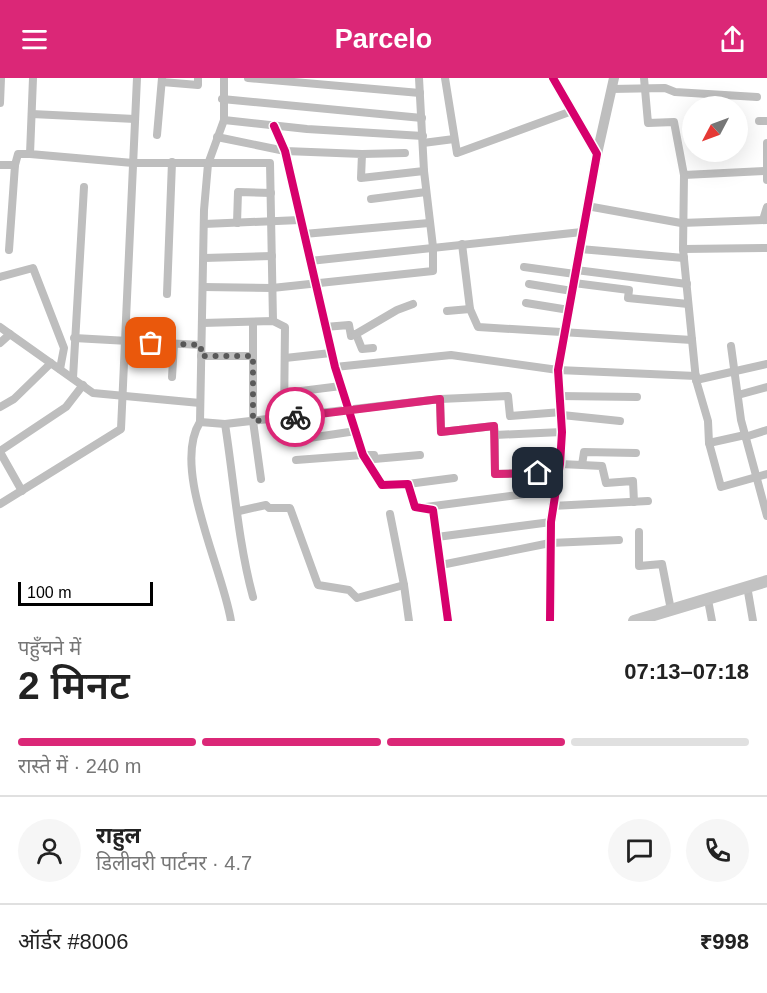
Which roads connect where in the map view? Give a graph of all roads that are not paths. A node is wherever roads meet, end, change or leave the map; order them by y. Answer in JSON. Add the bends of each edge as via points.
{"nodes":[{"id":1,"x":1,"y":78,"type":"edge"},
{"id":2,"x":33,"y":78,"type":"edge"},
{"id":3,"x":137,"y":78,"type":"edge"},
{"id":4,"x":198,"y":78,"type":"edge"},
{"id":5,"x":224,"y":78,"type":"edge"},
{"id":6,"x":248,"y":78,"type":"edge"},
{"id":7,"x":419,"y":78,"type":"edge"},
{"id":8,"x":445,"y":78,"type":"edge"},
{"id":9,"x":553,"y":78,"type":"edge"},
{"id":10,"x":644,"y":78,"type":"edge"},
{"id":11,"x":162,"y":80,"type":"edge"},
{"id":12,"x":612,"y":84,"type":"edge"},
{"id":13,"x":645,"y":89,"type":"junction"},
{"id":14,"x":420,"y":93,"type":"junction"},
{"id":15,"x":757,"y":97,"type":"dead end"},
{"id":16,"x":222,"y":99,"type":"junction"},
{"id":17,"x":0,"y":103,"type":"edge"},
{"id":18,"x":572,"y":111,"type":"junction"},
{"id":19,"x":32,"y":114,"type":"junction"},
{"id":20,"x":135,"y":118,"type":"junction"},
{"id":21,"x":422,"y":118,"type":"junction"},
{"id":22,"x":224,"y":120,"type":"junction"},
{"id":23,"x":274,"y":126,"type":"junction"},
{"id":24,"x":158,"y":135,"type":"dead end"},
{"id":25,"x":217,"y":137,"type":"junction"},
{"id":26,"x":423,"y":139,"type":"junction"},
{"id":27,"x":454,"y":139,"type":"junction"},
{"id":28,"x":767,"y":143,"type":"edge"},
{"id":29,"x":285,"y":151,"type":"junction"},
{"id":30,"x":405,"y":153,"type":"dead end"},
{"id":31,"x":30,"y":154,"type":"junction"},
{"id":32,"x":362,"y":154,"type":"junction"},
{"id":33,"x":597,"y":154,"type":"junction"},
{"id":34,"x":172,"y":162,"type":"junction"},
{"id":35,"x":133,"y":163,"type":"junction"},
{"id":36,"x":208,"y":164,"type":"junction"},
{"id":37,"x":0,"y":165,"type":"edge"},
{"id":38,"x":15,"y":165,"type":"junction"},
{"id":39,"x":424,"y":171,"type":"junction"},
{"id":40,"x":684,"y":175,"type":"junction"},
{"id":41,"x":766,"y":176,"type":"edge"},
{"id":42,"x":84,"y":187,"type":"dead end"},
{"id":43,"x":426,"y":192,"type":"junction"},
{"id":44,"x":271,"y":193,"type":"junction"},
{"id":45,"x":371,"y":199,"type":"dead end"},
{"id":46,"x":587,"y":206,"type":"junction"},
{"id":47,"x":767,"y":207,"type":"edge"},
{"id":48,"x":300,"y":220,"type":"junction"},
{"id":49,"x":765,"y":220,"type":"edge"},
{"id":50,"x":271,"y":222,"type":"junction"},
{"id":51,"x":237,"y":223,"type":"junction"},
{"id":52,"x":429,"y":223,"type":"junction"},
{"id":53,"x":681,"y":223,"type":"junction"},
{"id":54,"x":204,"y":224,"type":"junction"},
{"id":55,"x":582,"y":232,"type":"junction"},
{"id":56,"x":304,"y":234,"type":"junction"},
{"id":57,"x":462,"y":244,"type":"junction"},
{"id":58,"x":433,"y":247,"type":"junction"},
{"id":59,"x":767,"y":248,"type":"edge"},
{"id":60,"x":580,"y":249,"type":"junction"},
{"id":61,"x":9,"y":250,"type":"dead end"},
{"id":62,"x":683,"y":254,"type":"junction"},
{"id":63,"x":272,"y":256,"type":"junction"},
{"id":64,"x":204,"y":258,"type":"junction"},
{"id":65,"x":309,"y":261,"type":"junction"},
{"id":66,"x":524,"y":267,"type":"dead end"},
{"id":67,"x":0,"y":277,"type":"edge"},
{"id":68,"x":574,"y":279,"type":"junction"},
{"id":69,"x":314,"y":282,"type":"junction"},
{"id":70,"x":529,"y":284,"type":"dead end"},
{"id":71,"x":687,"y":284,"type":"junction"},
{"id":72,"x":203,"y":287,"type":"junction"},
{"id":73,"x":272,"y":288,"type":"junction"},
{"id":74,"x":167,"y":294,"type":"dead end"},
{"id":75,"x":526,"y":303,"type":"dead end"},
{"id":76,"x":413,"y":304,"type":"dead end"},
{"id":77,"x":688,"y":304,"type":"junction"},
{"id":78,"x":470,"y":309,"type":"junction"},
{"id":79,"x":569,"y":310,"type":"junction"},
{"id":80,"x":447,"y":311,"type":"dead end"},
{"id":81,"x":273,"y":321,"type":"junction"},
{"id":82,"x":202,"y":323,"type":"junction"},
{"id":83,"x":253,"y":323,"type":"junction"},
{"id":84,"x":0,"y":327,"type":"edge"},
{"id":85,"x":325,"y":327,"type":"junction"},
{"id":86,"x":565,"y":333,"type":"junction"},
{"id":87,"x":10,"y":334,"type":"junction"},
{"id":88,"x":356,"y":334,"type":"junction"},
{"id":89,"x":74,"y":338,"type":"junction"},
{"id":90,"x":692,"y":340,"type":"junction"},
{"id":91,"x":127,"y":342,"type":"junction"},
{"id":92,"x":0,"y":343,"type":"edge"},
{"id":93,"x":174,"y":344,"type":"junction"},
{"id":94,"x":201,"y":345,"type":"junction"},
{"id":95,"x":731,"y":346,"type":"dead end"},
{"id":96,"x":374,"y":348,"type":"dead end"},
{"id":97,"x":331,"y":353,"type":"junction"},
{"id":98,"x":201,"y":356,"type":"junction"},
{"id":99,"x":253,"y":356,"type":"junction"},
{"id":100,"x":285,"y":358,"type":"junction"},
{"id":101,"x":51,"y":363,"type":"junction"},
{"id":102,"x":767,"y":364,"type":"edge"},
{"id":103,"x":335,"y":367,"type":"junction"},
{"id":104,"x":60,"y":369,"type":"junction"},
{"id":105,"x":558,"y":370,"type":"junction"},
{"id":106,"x":735,"y":371,"type":"junction"},
{"id":107,"x":172,"y":376,"type":"dead end"},
{"id":108,"x":73,"y":378,"type":"junction"},
{"id":109,"x":696,"y":378,"type":"junction"},
{"id":110,"x":83,"y":385,"type":"junction"},
{"id":111,"x":341,"y":386,"type":"junction"},
{"id":112,"x":767,"y":387,"type":"edge"},
{"id":113,"x":285,"y":393,"type":"junction"},
{"id":114,"x":738,"y":395,"type":"junction"},
{"id":115,"x":124,"y":396,"type":"junction"},
{"id":116,"x":559,"y":396,"type":"junction"},
{"id":117,"x":637,"y":397,"type":"dead end"},
{"id":118,"x":440,"y":399,"type":"junction"},
{"id":119,"x":200,"y":403,"type":"junction"},
{"id":120,"x":0,"y":407,"type":"edge"},
{"id":121,"x":349,"y":410,"type":"junction"},
{"id":122,"x":562,"y":414,"type":"junction"},
{"id":123,"x":284,"y":418,"type":"junction"},
{"id":124,"x":253,"y":421,"type":"junction"},
{"id":125,"x":620,"y":421,"type":"dead end"},
{"id":126,"x":200,"y":422,"type":"junction"},
{"id":127,"x":225,"y":424,"type":"junction"},
{"id":128,"x":767,"y":430,"type":"edge"},
{"id":129,"x":356,"y":431,"type":"junction"},
{"id":130,"x":562,"y":432,"type":"junction"},
{"id":131,"x":495,"y":435,"type":"junction"},
{"id":132,"x":745,"y":436,"type":"junction"},
{"id":133,"x":309,"y":438,"type":"dead end"},
{"id":134,"x":709,"y":443,"type":"junction"},
{"id":135,"x":0,"y":451,"type":"edge"},
{"id":136,"x":636,"y":453,"type":"dead end"},
{"id":137,"x":363,"y":455,"type":"junction"},
{"id":138,"x":420,"y":455,"type":"dead end"},
{"id":139,"x":296,"y":460,"type":"dead end"},
{"id":140,"x":582,"y":465,"type":"junction"},
{"id":141,"x":560,"y":468,"type":"junction"},
{"id":142,"x":767,"y":474,"type":"edge"},
{"id":143,"x":454,"y":478,"type":"dead end"},
{"id":144,"x":755,"y":478,"type":"junction"},
{"id":145,"x":261,"y":479,"type":"dead end"},
{"id":146,"x":408,"y":484,"type":"junction"},
{"id":147,"x":556,"y":490,"type":"junction"},
{"id":148,"x":22,"y":491,"type":"junction"},
{"id":149,"x":764,"y":498,"type":"edge"},
{"id":150,"x":648,"y":501,"type":"dead end"},
{"id":151,"x":634,"y":502,"type":"junction"},
{"id":152,"x":0,"y":504,"type":"edge"},
{"id":153,"x":552,"y":506,"type":"junction"},
{"id":154,"x":420,"y":508,"type":"junction"},
{"id":155,"x":239,"y":511,"type":"junction"},
{"id":156,"x":390,"y":514,"type":"dead end"},
{"id":157,"x":767,"y":516,"type":"edge"},
{"id":158,"x":551,"y":522,"type":"junction"},
{"id":159,"x":639,"y":532,"type":"dead end"},
{"id":160,"x":437,"y":537,"type":"junction"},
{"id":161,"x":619,"y":540,"type":"dead end"},
{"id":162,"x":550,"y":543,"type":"junction"},
{"id":163,"x":441,"y":566,"type":"junction"},
{"id":164,"x":767,"y":581,"type":"edge"},
{"id":165,"x":404,"y":585,"type":"junction"},
{"id":166,"x":747,"y":586,"type":"junction"},
{"id":167,"x":254,"y":597,"type":"dead end"},
{"id":168,"x":708,"y":600,"type":"junction"},
{"id":169,"x":671,"y":610,"type":"junction"},
{"id":170,"x":231,"y":621,"type":"edge"},
{"id":171,"x":409,"y":621,"type":"edge"},
{"id":172,"x":448,"y":621,"type":"edge"},
{"id":173,"x":550,"y":621,"type":"edge"},
{"id":174,"x":634,"y":621,"type":"edge"},
{"id":175,"x":712,"y":621,"type":"edge"},
{"id":176,"x":753,"y":621,"type":"edge"}],
"edges":[{"from":1,"to":17,"type":"street"},
{"from":2,"to":19,"type":"street"},
{"from":3,"to":20,"type":"street"},
{"from":4,"to":11,"type":"street","via":[[198,85]]},
{"from":5,"to":16,"type":"street"},
{"from":6,"to":14,"type":"street"},
{"from":7,"to":14,"type":"street"},
{"from":8,"to":27,"type":"street"},
{"from":9,"to":18,"type":"street"},
{"from":10,"to":13,"type":"street"},
{"from":11,"to":24,"type":"street"},
{"from":12,"to":13,"type":"street"},
{"from":12,"to":33,"type":"street"},
{"from":13,"to":15,"type":"street"},
{"from":13,"to":40,"type":"street","via":[[648,123],[674,122]]},
{"from":14,"to":21,"type":"street"},
{"from":16,"to":21,"type":"street"},
{"from":16,"to":22,"type":"street"},
{"from":18,"to":27,"type":"street","via":[[457,153]]},
{"from":18,"to":33,"type":"street"},
{"from":19,"to":20,"type":"street"},
{"from":19,"to":31,"type":"street"},
{"from":20,"to":35,"type":"street"},
{"from":21,"to":26,"type":"street"},
{"from":22,"to":23,"type":"street"},
{"from":22,"to":25,"type":"street"},
{"from":23,"to":26,"type":"street"},
{"from":23,"to":29,"type":"street"},
{"from":25,"to":29,"type":"street"},
{"from":25,"to":36,"type":"street"},
{"from":26,"to":27,"type":"street"},
{"from":26,"to":39,"type":"street"},
{"from":28,"to":41,"type":"street"},
{"from":29,"to":32,"type":"street"},
{"from":29,"to":48,"type":"street"},
{"from":30,"to":32,"type":"street"},
{"from":31,"to":35,"type":"street"},
{"from":31,"to":38,"type":"street","via":[[18,154]]},
{"from":32,"to":39,"type":"street","via":[[361,178]]},
{"from":33,"to":46,"type":"street"},
{"from":34,"to":35,"type":"street"},
{"from":34,"to":36,"type":"street"},
{"from":34,"to":74,"type":"street"},
{"from":35,"to":91,"type":"street"},
{"from":36,"to":44,"type":"street","via":[[270,163]]},
{"from":36,"to":54,"type":"street"},
{"from":37,"to":38,"type":"street"},
{"from":38,"to":61,"type":"street"},
{"from":39,"to":43,"type":"street"},
{"from":40,"to":41,"type":"street"},
{"from":40,"to":53,"type":"street"},
{"from":42,"to":89,"type":"street"},
{"from":43,"to":45,"type":"street"},
{"from":43,"to":52,"type":"street"},
{"from":44,"to":50,"type":"street"},
{"from":44,"to":51,"type":"street","via":[[238,192]]},
{"from":46,"to":53,"type":"street"},
{"from":46,"to":55,"type":"street"},
{"from":47,"to":49,"type":"street"},
{"from":48,"to":50,"type":"street"},
{"from":48,"to":56,"type":"street"},
{"from":49,"to":53,"type":"street"},
{"from":50,"to":51,"type":"street"},
{"from":50,"to":63,"type":"street"},
{"from":51,"to":54,"type":"street"},
{"from":52,"to":56,"type":"street"},
{"from":52,"to":58,"type":"street"},
{"from":53,"to":62,"type":"street"},
{"from":54,"to":64,"type":"street"},
{"from":55,"to":57,"type":"street"},
{"from":55,"to":60,"type":"street"},
{"from":56,"to":65,"type":"street"},
{"from":57,"to":58,"type":"street"},
{"from":57,"to":78,"type":"street"},
{"from":58,"to":65,"type":"street"},
{"from":58,"to":69,"type":"street","via":[[433,271]]},
{"from":59,"to":62,"type":"street"},
{"from":60,"to":62,"type":"street"},
{"from":60,"to":68,"type":"street"},
{"from":62,"to":71,"type":"street"},
{"from":63,"to":64,"type":"street"},
{"from":63,"to":73,"type":"street"},
{"from":64,"to":72,"type":"street"},
{"from":65,"to":69,"type":"street"},
{"from":66,"to":68,"type":"street"},
{"from":67,"to":104,"type":"street","via":[[33,268],[64,348]]},
{"from":68,"to":70,"type":"street"},
{"from":68,"to":71,"type":"street"},
{"from":68,"to":77,"type":"street","via":[[628,291],[628,298]]},
{"from":68,"to":79,"type":"street"},
{"from":69,"to":73,"type":"street"},
{"from":69,"to":85,"type":"street"},
{"from":71,"to":77,"type":"street"},
{"from":72,"to":73,"type":"street"},
{"from":72,"to":82,"type":"street"},
{"from":73,"to":81,"type":"street"},
{"from":75,"to":79,"type":"street"},
{"from":76,"to":88,"type":"street"},
{"from":77,"to":90,"type":"street"},
{"from":78,"to":80,"type":"street"},
{"from":78,"to":86,"type":"street","via":[[478,327]]},
{"from":79,"to":86,"type":"street"},
{"from":81,"to":83,"type":"street"},
{"from":81,"to":100,"type":"street","via":[[285,327]]},
{"from":82,"to":83,"type":"street"},
{"from":82,"to":94,"type":"street"},
{"from":83,"to":99,"type":"street"},
{"from":84,"to":87,"type":"street"},
{"from":85,"to":88,"type":"street","via":[[349,325],[351,336]]},
{"from":85,"to":97,"type":"street"},
{"from":86,"to":90,"type":"street"},
{"from":86,"to":105,"type":"street"},
{"from":87,"to":92,"type":"street"},
{"from":87,"to":101,"type":"street"},
{"from":88,"to":96,"type":"street","via":[[362,349]]},
{"from":89,"to":91,"type":"street"},
{"from":89,"to":108,"type":"street"},
{"from":90,"to":109,"type":"street"},
{"from":91,"to":93,"type":"street"},
{"from":91,"to":115,"type":"street"},
{"from":93,"to":94,"type":"street"},
{"from":93,"to":107,"type":"street"},
{"from":94,"to":98,"type":"street"},
{"from":95,"to":106,"type":"street"},
{"from":97,"to":100,"type":"street"},
{"from":97,"to":103,"type":"street"},
{"from":98,"to":99,"type":"street"},
{"from":98,"to":119,"type":"street"},
{"from":99,"to":124,"type":"street"},
{"from":100,"to":113,"type":"street"},
{"from":101,"to":104,"type":"street"},
{"from":101,"to":120,"type":"street","via":[[14,399]]},
{"from":102,"to":106,"type":"street"},
{"from":103,"to":105,"type":"street","via":[[451,356]]},
{"from":103,"to":111,"type":"street"},
{"from":104,"to":108,"type":"street"},
{"from":105,"to":109,"type":"street"},
{"from":105,"to":116,"type":"street"},
{"from":106,"to":109,"type":"street"},
{"from":106,"to":114,"type":"street"},
{"from":108,"to":110,"type":"street"},
{"from":109,"to":134,"type":"street","via":[[708,421]]},
{"from":110,"to":115,"type":"street","via":[[93,393]]},
{"from":110,"to":135,"type":"street","via":[[66,407]]},
{"from":111,"to":113,"type":"street"},
{"from":111,"to":121,"type":"street"},
{"from":112,"to":114,"type":"street"},
{"from":113,"to":123,"type":"street"},
{"from":114,"to":132,"type":"street"},
{"from":115,"to":119,"type":"street"},
{"from":115,"to":148,"type":"street","via":[[121,429]]},
{"from":116,"to":117,"type":"street"},
{"from":116,"to":122,"type":"street"},
{"from":118,"to":121,"type":"street"},
{"from":118,"to":122,"type":"street","via":[[508,396],[510,416]]},
{"from":118,"to":131,"type":"street","via":[[441,432],[494,426]]},
{"from":119,"to":126,"type":"street"},
{"from":121,"to":123,"type":"street"},
{"from":121,"to":129,"type":"street"},
{"from":122,"to":125,"type":"street"},
{"from":122,"to":130,"type":"street"},
{"from":123,"to":124,"type":"street"},
{"from":124,"to":127,"type":"street"},
{"from":124,"to":145,"type":"street"},
{"from":126,"to":127,"type":"street"},
{"from":126,"to":170,"type":"street","via":[[193,433],[194,490]]},
{"from":127,"to":155,"type":"street"},
{"from":128,"to":132,"type":"street"},
{"from":129,"to":133,"type":"street"},
{"from":129,"to":137,"type":"street"},
{"from":130,"to":131,"type":"street"},
{"from":130,"to":141,"type":"street"},
{"from":131,"to":141,"type":"street","via":[[495,474]]},
{"from":132,"to":134,"type":"street"},
{"from":132,"to":144,"type":"street"},
{"from":134,"to":144,"type":"street","via":[[721,487]]},
{"from":135,"to":148,"type":"street"},
{"from":136,"to":140,"type":"street","via":[[584,452]]},
{"from":137,"to":138,"type":"street","via":[[374,455],[375,459]]},
{"from":137,"to":139,"type":"street"},
{"from":137,"to":146,"type":"street","via":[[382,485]]},
{"from":140,"to":141,"type":"street"},
{"from":140,"to":151,"type":"street","via":[[602,466],[606,483],[633,481]]},
{"from":141,"to":147,"type":"street"},
{"from":142,"to":144,"type":"street"},
{"from":143,"to":146,"type":"street"},
{"from":144,"to":149,"type":"street"},
{"from":146,"to":154,"type":"street","via":[[415,507]]},
{"from":147,"to":153,"type":"street"},
{"from":147,"to":154,"type":"street"},
{"from":148,"to":152,"type":"street"},
{"from":149,"to":157,"type":"street"},
{"from":150,"to":151,"type":"street"},
{"from":151,"to":153,"type":"street"},
{"from":153,"to":158,"type":"street"},
{"from":154,"to":160,"type":"street","via":[[433,510]]},
{"from":155,"to":165,"type":"street","via":[[266,505],[290,508],[318,585],[349,590],[357,598]]},
{"from":155,"to":167,"type":"street","via":[[245,565]]},
{"from":156,"to":165,"type":"street"},
{"from":158,"to":160,"type":"street"},
{"from":158,"to":162,"type":"street"},
{"from":159,"to":169,"type":"street","via":[[639,566],[662,564]]},
{"from":160,"to":163,"type":"street"},
{"from":161,"to":162,"type":"street"},
{"from":162,"to":163,"type":"street"},
{"from":162,"to":173,"type":"street"},
{"from":163,"to":172,"type":"street"},
{"from":164,"to":166,"type":"main road"},
{"from":165,"to":171,"type":"street"},
{"from":166,"to":168,"type":"main road"},
{"from":166,"to":176,"type":"street"},
{"from":168,"to":169,"type":"main road"},
{"from":168,"to":175,"type":"street"},
{"from":169,"to":174,"type":"main road"}]}
